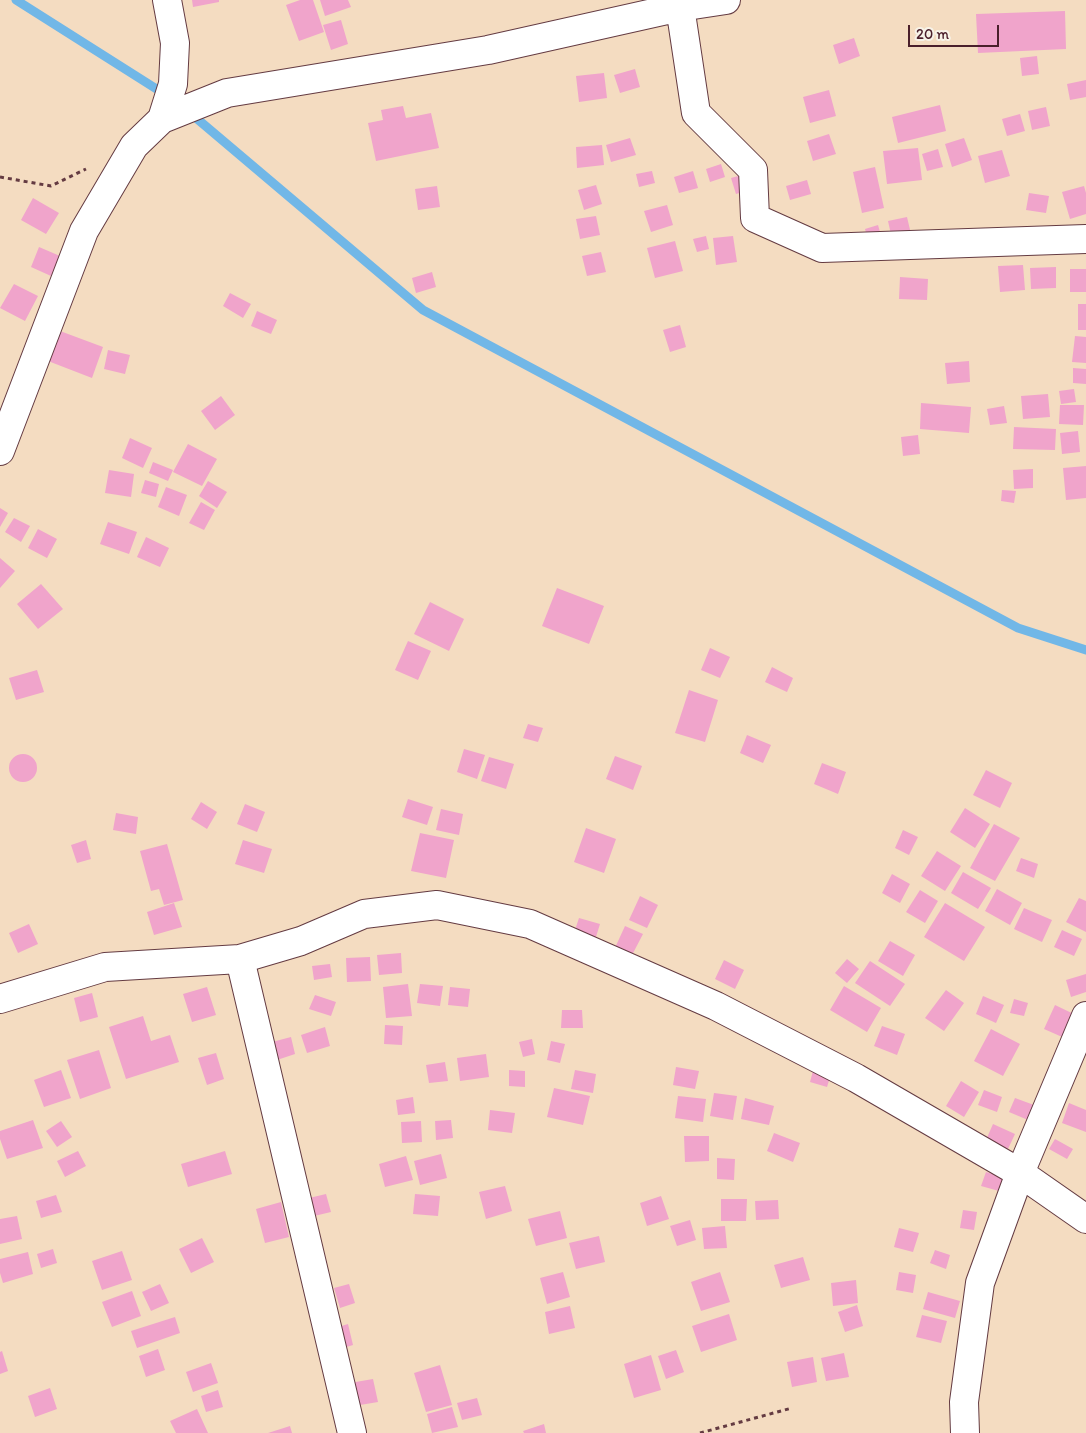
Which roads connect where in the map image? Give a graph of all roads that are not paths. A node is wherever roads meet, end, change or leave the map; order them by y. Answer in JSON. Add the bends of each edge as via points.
{"nodes":[{"id":1,"x":167,"y":0,"type":"edge"},
{"id":2,"x":726,"y":0,"type":"edge"},
{"id":3,"x":679,"y":3,"type":"edge"},
{"id":4,"x":162,"y":119,"type":"junction"},
{"id":5,"x":1086,"y":239,"type":"edge"},
{"id":6,"x":0,"y":451,"type":"edge"},
{"id":7,"x":240,"y":959,"type":"junction"},
{"id":8,"x":0,"y":999,"type":"edge"},
{"id":9,"x":1086,"y":1016,"type":"edge"},
{"id":10,"x":1020,"y":1173,"type":"junction"},
{"id":11,"x":1086,"y":1219,"type":"edge"},
{"id":12,"x":352,"y":1433,"type":"edge"},
{"id":13,"x":965,"y":1433,"type":"edge"}],
"edges":[{"from":1,"to":4,"type":"street","via":[[175,43],[173,84]]},
{"from":2,"to":3,"type":"street"},
{"from":3,"to":4,"type":"street","via":[[488,50],[226,93]]},
{"from":3,"to":5,"type":"street","via":[[696,113],[754,170],[755,218],[822,248]]},
{"from":4,"to":6,"type":"street","via":[[134,146],[84,231]]},
{"from":7,"to":8,"type":"street","via":[[105,967]]},
{"from":7,"to":10,"type":"street","via":[[301,941],[364,914],[437,905],[530,924],[716,1006],[856,1078]]},
{"from":7,"to":12,"type":"street"},
{"from":9,"to":10,"type":"street"},
{"from":10,"to":11,"type":"street"},
{"from":10,"to":13,"type":"street","via":[[980,1283],[964,1402]]}]}
